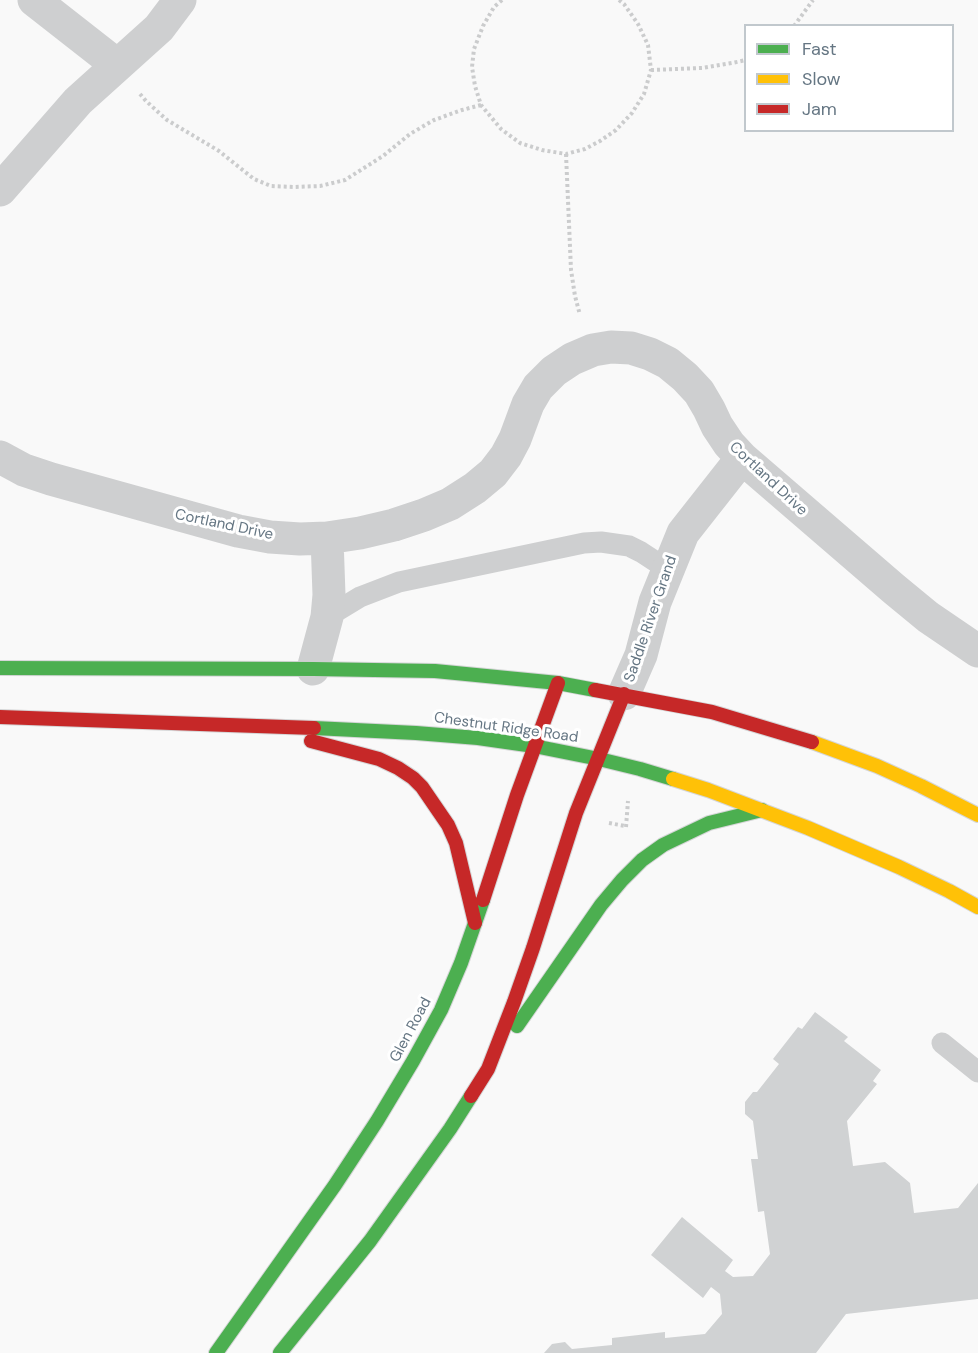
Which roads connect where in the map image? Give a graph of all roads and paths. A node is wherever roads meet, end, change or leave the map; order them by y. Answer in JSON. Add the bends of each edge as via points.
{"nodes":[{"id":1,"x":34,"y":0,"type":"edge"},
{"id":2,"x":180,"y":0,"type":"edge"},
{"id":3,"x":501,"y":0,"type":"edge"},
{"id":4,"x":618,"y":0,"type":"edge"},
{"id":5,"x":813,"y":0,"type":"edge"},
{"id":6,"x":795,"y":24,"type":"edge"},
{"id":7,"x":744,"y":60,"type":"edge"},
{"id":8,"x":117,"y":65,"type":"junction"},
{"id":9,"x":651,"y":70,"type":"junction"},
{"id":10,"x":481,"y":105,"type":"junction"},
{"id":11,"x":566,"y":154,"type":"junction"},
{"id":12,"x":0,"y":190,"type":"edge"},
{"id":13,"x":593,"y":350,"type":"junction"},
{"id":14,"x":0,"y":457,"type":"edge"},
{"id":15,"x":742,"y":458,"type":"junction"},
{"id":16,"x":327,"y":538,"type":"junction"},
{"id":17,"x":667,"y":570,"type":"junction"},
{"id":18,"x":327,"y":617,"type":"junction"},
{"id":19,"x":978,"y":651,"type":"edge"},
{"id":20,"x":0,"y":668,"type":"edge"},
{"id":21,"x":313,"y":669,"type":"junction"},
{"id":22,"x":558,"y":683,"type":"junction"},
{"id":23,"x":624,"y":694,"type":"junction"},
{"id":24,"x":0,"y":717,"type":"edge"},
{"id":25,"x":255,"y":725,"type":"junction"},
{"id":26,"x":534,"y":746,"type":"junction"},
{"id":27,"x":598,"y":759,"type":"junction"},
{"id":28,"x":628,"y":796,"type":"dead end"},
{"id":29,"x":762,"y":810,"type":"junction"},
{"id":30,"x":978,"y":815,"type":"edge"},
{"id":31,"x":602,"y":821,"type":"dead end"},
{"id":32,"x":626,"y":826,"type":"junction"},
{"id":33,"x":626,"y":834,"type":"dead end"},
{"id":34,"x":978,"y":907,"type":"edge"},
{"id":35,"x":475,"y":924,"type":"junction"},
{"id":36,"x":942,"y":1043,"type":"dead end"},
{"id":37,"x":488,"y":1069,"type":"junction"},
{"id":38,"x":978,"y":1072,"type":"edge"},
{"id":39,"x":216,"y":1353,"type":"edge"},
{"id":40,"x":280,"y":1353,"type":"edge"}],
"edges":[{"from":1,"to":8,"type":"street"},
{"from":2,"to":8,"type":"street","via":[[159,28]]},
{"from":3,"to":10,"type":"path","via":[[483,26],[474,49],[472,67]]},
{"from":4,"to":9,"type":"path","via":[[638,24],[648,45]]},
{"from":5,"to":6,"type":"path"},
{"from":7,"to":9,"type":"path","via":[[702,68]]},
{"from":8,"to":10,"type":"path","via":[[167,120],[219,151],[254,179],[271,186],[320,186],[345,180],[434,120]]},
{"from":8,"to":12,"type":"street","via":[[78,101]]},
{"from":9,"to":11,"type":"path","via":[[644,94],[616,130],[585,149]]},
{"from":10,"to":11,"type":"path","via":[[501,129],[520,143]]},
{"from":11,"to":13,"type":"path","via":[[571,270],[580,316]]},
{"from":13,"to":15,"type":"street","name":"Cortland Drive","via":[[631,348],[668,363],[699,393],[717,426]]},
{"from":13,"to":16,"type":"street","name":"Cortland Drive","via":[[554,371],[538,387],[506,456],[475,488],[424,515]]},
{"from":14,"to":16,"type":"street","name":"Cortland Drive","via":[[51,479],[238,531],[270,537]]},
{"from":15,"to":17,"type":"street","name":"Saddle River Grand","via":[[683,533]]},
{"from":15,"to":19,"type":"street","name":"Cortland Drive","via":[[928,617]]},
{"from":16,"to":18,"type":"street"},
{"from":17,"to":18,"type":"lane","via":[[629,546],[584,543],[399,582],[360,597]]},
{"from":17,"to":23,"type":"street","name":"Saddle River Grand","via":[[641,655]]},
{"from":18,"to":21,"type":"street"},
{"from":20,"to":21,"type":"main road"},
{"from":21,"to":22,"type":"main road","via":[[435,671]]},
{"from":22,"to":23,"type":"main road"},
{"from":22,"to":26,"type":"main road","name":"Glen Road"},
{"from":23,"to":27,"type":"main road"},
{"from":23,"to":30,"type":"main road","via":[[712,712],[819,744],[877,766]]},
{"from":24,"to":25,"type":"main road","name":"Chestnut Ridge Road"},
{"from":25,"to":26,"type":"main road","name":"Chestnut Ridge Road","via":[[416,733]]},
{"from":25,"to":35,"type":"main road","via":[[379,759],[422,787],[448,825],[462,864]]},
{"from":26,"to":27,"type":"main road","name":"Chestnut Ridge Road"},
{"from":26,"to":35,"type":"main road","name":"Glen Road"},
{"from":27,"to":29,"type":"main road","name":"Chestnut Ridge Road","via":[[708,790]]},
{"from":27,"to":37,"type":"main road"},
{"from":28,"to":32,"type":"path"},
{"from":29,"to":34,"type":"main road","name":"Chestnut Ridge Road","via":[[900,867]]},
{"from":29,"to":37,"type":"main road","via":[[688,832],[642,860],[595,914]]},
{"from":31,"to":32,"type":"path"},
{"from":32,"to":33,"type":"path"},
{"from":35,"to":39,"type":"main road","name":"Glen Road","via":[[441,1010],[377,1121]]},
{"from":36,"to":38,"type":"lane"},
{"from":37,"to":40,"type":"main road","via":[[369,1241]]}]}
